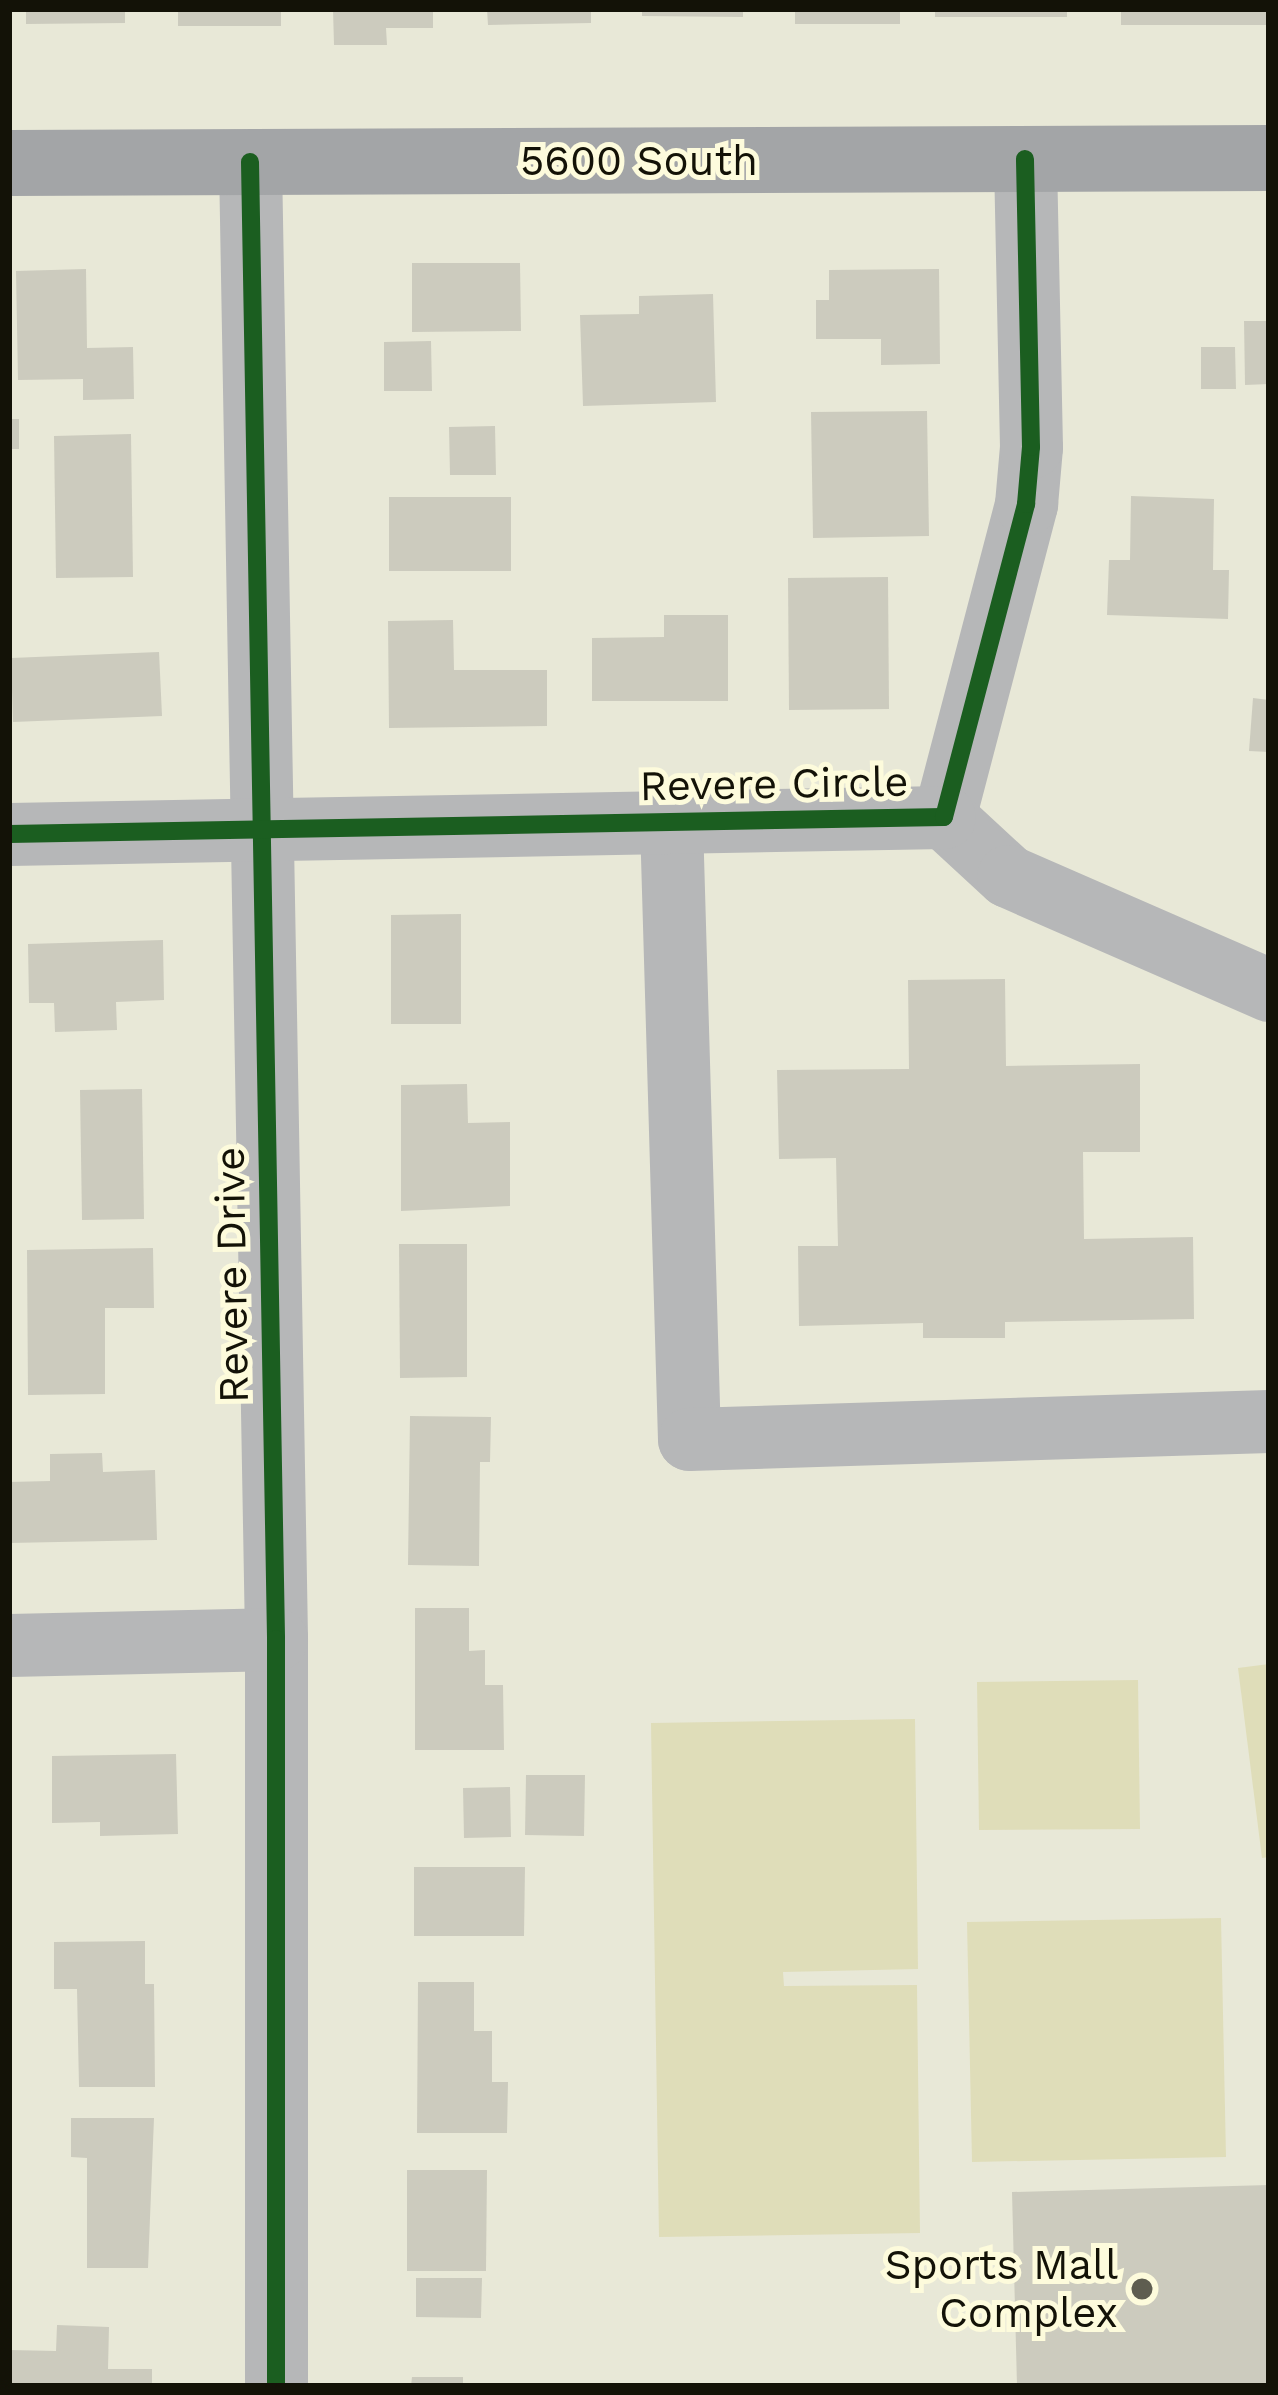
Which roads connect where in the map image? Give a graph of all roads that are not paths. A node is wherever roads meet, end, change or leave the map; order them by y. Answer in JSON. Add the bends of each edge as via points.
{"nodes":[{"id":1,"x":1269,"y":158,"type":"edge"},
{"id":2,"x":1025,"y":159,"type":"junction"},
{"id":3,"x":250,"y":162,"type":"junction"},
{"id":4,"x":9,"y":163,"type":"edge"},
{"id":5,"x":944,"y":817,"type":"junction"},
{"id":6,"x":671,"y":822,"type":"junction"},
{"id":7,"x":258,"y":829,"type":"junction"},
{"id":8,"x":9,"y":834,"type":"edge"},
{"id":9,"x":1269,"y":990,"type":"edge"},
{"id":10,"x":1269,"y":1421,"type":"edge"},
{"id":11,"x":276,"y":1639,"type":"junction"},
{"id":12,"x":9,"y":1645,"type":"edge"},
{"id":13,"x":276,"y":2386,"type":"edge"}],
"edges":[{"from":1,"to":2,"type":"main road","name":"5600 South"},
{"from":2,"to":3,"type":"main road","name":"5600 South"},
{"from":2,"to":5,"type":"street","name":"Revere Circle","via":[[1026,504]]},
{"from":3,"to":4,"type":"main road","name":"5600 South"},
{"from":3,"to":7,"type":"street","name":"Revere Drive"},
{"from":5,"to":6,"type":"street","name":"Revere Circle"},
{"from":5,"to":9,"type":"street","via":[[1008,876]]},
{"from":6,"to":7,"type":"street","name":"Revere Circle"},
{"from":6,"to":10,"type":"street","via":[[688,1438]]},
{"from":7,"to":8,"type":"street","name":"Revere Circle"},
{"from":7,"to":11,"type":"street","name":"Revere Drive"},
{"from":11,"to":12,"type":"street"},
{"from":11,"to":13,"type":"street","name":"Revere Drive"}]}
